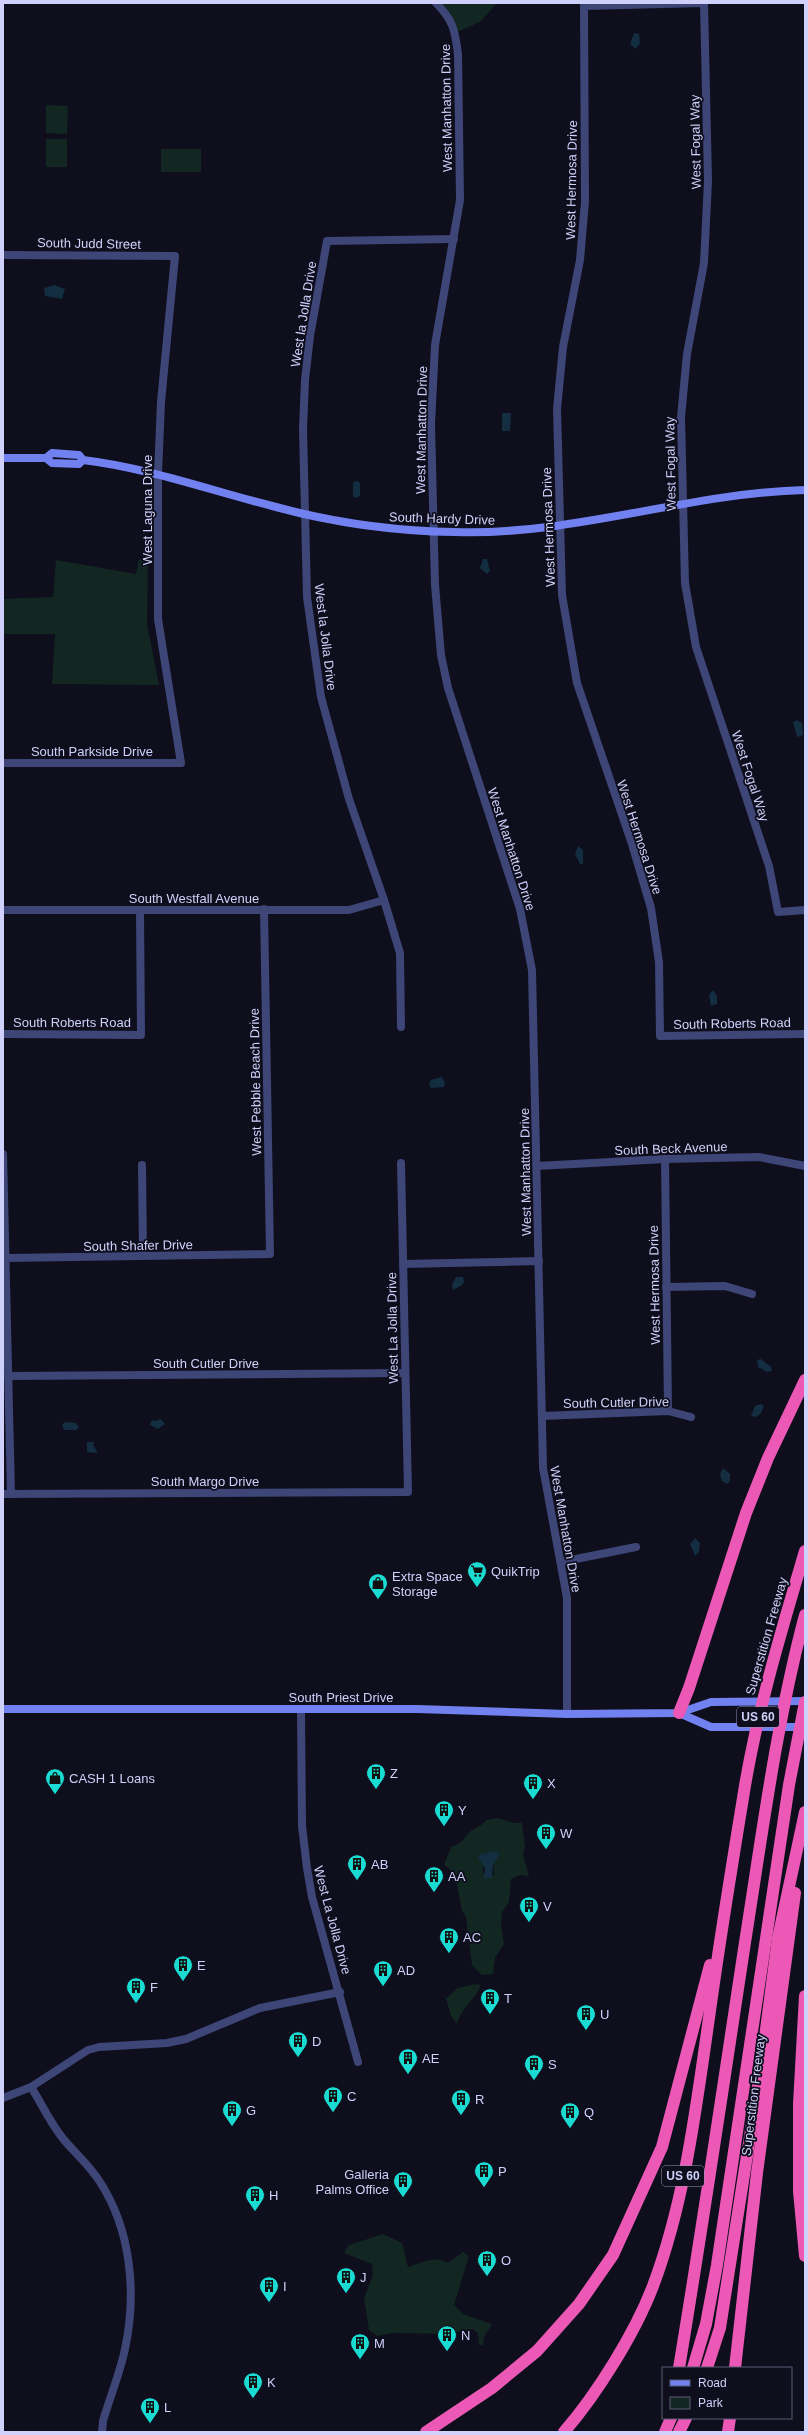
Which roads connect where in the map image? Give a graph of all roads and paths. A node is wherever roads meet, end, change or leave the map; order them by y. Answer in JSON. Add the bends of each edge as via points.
{"nodes":[{"id":1,"x":436,"y":3,"type":"edge"},
{"id":2,"x":703,"y":3,"type":"edge"},
{"id":3,"x":454,"y":239,"type":"junction"},
{"id":4,"x":3,"y":255,"type":"edge"},
{"id":5,"x":175,"y":256,"type":"joint"},
{"id":6,"x":3,"y":458,"type":"edge"},
{"id":7,"x":158,"y":474,"type":"junction"},
{"id":8,"x":805,"y":490,"type":"edge"},
{"id":9,"x":682,"y":503,"type":"junction"},
{"id":10,"x":305,"y":514,"type":"junction"},
{"id":11,"x":559,"y":526,"type":"junction"},
{"id":12,"x":433,"y":532,"type":"junction"},
{"id":13,"x":3,"y":763,"type":"edge"},
{"id":14,"x":181,"y":763,"type":"joint"},
{"id":15,"x":384,"y":900,"type":"junction"},
{"id":16,"x":264,"y":909,"type":"junction"},
{"id":17,"x":3,"y":910,"type":"edge"},
{"id":18,"x":140,"y":910,"type":"junction"},
{"id":19,"x":805,"y":910,"type":"edge"},
{"id":20,"x":401,"y":1027,"type":"dead end"},
{"id":21,"x":3,"y":1034,"type":"edge"},
{"id":22,"x":805,"y":1034,"type":"edge"},
{"id":23,"x":660,"y":1036,"type":"joint"},
{"id":24,"x":3,"y":1154,"type":"edge"},
{"id":25,"x":665,"y":1159,"type":"junction"},
{"id":26,"x":401,"y":1163,"type":"dead end"},
{"id":27,"x":142,"y":1166,"type":"dead end"},
{"id":28,"x":537,"y":1166,"type":"junction"},
{"id":29,"x":805,"y":1166,"type":"edge"},
{"id":30,"x":270,"y":1254,"type":"joint"},
{"id":31,"x":143,"y":1256,"type":"junction"},
{"id":32,"x":6,"y":1258,"type":"junction"},
{"id":33,"x":539,"y":1261,"type":"junction"},
{"id":34,"x":403,"y":1264,"type":"junction"},
{"id":35,"x":666,"y":1287,"type":"junction"},
{"id":36,"x":752,"y":1294,"type":"dead end"},
{"id":37,"x":405,"y":1373,"type":"junction"},
{"id":38,"x":8,"y":1376,"type":"junction"},
{"id":39,"x":805,"y":1380,"type":"edge"},
{"id":40,"x":668,"y":1412,"type":"junction"},
{"id":41,"x":542,"y":1416,"type":"junction"},
{"id":42,"x":691,"y":1417,"type":"dead end"},
{"id":43,"x":408,"y":1492,"type":"joint"},
{"id":44,"x":7,"y":1494,"type":"edge"},
{"id":45,"x":636,"y":1548,"type":"dead end"},
{"id":46,"x":805,"y":1551,"type":"edge"},
{"id":47,"x":561,"y":1562,"type":"junction"},
{"id":48,"x":805,"y":1615,"type":"edge"},
{"id":49,"x":805,"y":1702,"type":"edge"},
{"id":50,"x":3,"y":1709,"type":"edge"},
{"id":51,"x":301,"y":1710,"type":"junction"},
{"id":52,"x":679,"y":1713,"type":"junction"},
{"id":53,"x":567,"y":1714,"type":"junction"},
{"id":54,"x":805,"y":1727,"type":"edge"},
{"id":55,"x":805,"y":1812,"type":"edge"},
{"id":56,"x":805,"y":1827,"type":"edge"},
{"id":57,"x":728,"y":1894,"type":"junction"},
{"id":58,"x":340,"y":1992,"type":"junction"},
{"id":59,"x":805,"y":1996,"type":"edge"},
{"id":60,"x":358,"y":2062,"type":"dead end"},
{"id":61,"x":31,"y":2087,"type":"junction"},
{"id":62,"x":3,"y":2098,"type":"edge"},
{"id":63,"x":805,"y":2256,"type":"edge"},
{"id":64,"x":679,"y":2367,"type":"edge"},
{"id":65,"x":692,"y":2367,"type":"edge"},
{"id":66,"x":707,"y":2367,"type":"edge"},
{"id":67,"x":735,"y":2367,"type":"edge"},
{"id":68,"x":672,"y":2419,"type":"edge"},
{"id":69,"x":672,"y":2419,"type":"edge"},
{"id":70,"x":686,"y":2419,"type":"edge"},
{"id":71,"x":730,"y":2419,"type":"edge"},
{"id":72,"x":102,"y":2432,"type":"edge"},
{"id":73,"x":426,"y":2432,"type":"edge"},
{"id":74,"x":564,"y":2432,"type":"edge"},
{"id":75,"x":665,"y":2432,"type":"edge"},
{"id":76,"x":672,"y":2432,"type":"edge"},
{"id":77,"x":680,"y":2432,"type":"edge"},
{"id":78,"x":728,"y":2432,"type":"edge"}],
"edges":[{"from":1,"to":3,"type":"street","name":"West Manhatton Drive","via":[[449,16],[458,54],[460,200]]},
{"from":2,"to":9,"type":"street","name":"West Fogal Way","via":[[708,181],[704,263],[687,354],[681,417]]},
{"from":2,"to":11,"type":"street","name":"West Hermosa Drive","via":[[584,6],[585,202],[580,260],[563,347],[557,408]]},
{"from":3,"to":10,"type":"street","name":"West la Jolla Drive","via":[[327,241],[305,380]]},
{"from":3,"to":12,"type":"street","name":"West Manhatton Drive","via":[[435,345],[431,424]]},
{"from":4,"to":5,"type":"street","name":"South Judd Street"},
{"from":5,"to":7,"type":"street","name":"West Laguna Drive","via":[[164,363]]},
{"from":6,"to":7,"type":"main road","name":"South Hardy Drive","via":[[46,458],[52,463],[79,464],[83,460]]},
{"from":7,"to":10,"type":"main road","name":"South Hardy Drive"},
{"from":7,"to":14,"type":"street","name":"West Laguna Drive","via":[[158,619]]},
{"from":8,"to":9,"type":"main road","name":"South Hardy Drive","via":[[742,493]]},
{"from":9,"to":11,"type":"main road","name":"South Hardy Drive"},
{"from":9,"to":19,"type":"street","name":"West Fogal Way","via":[[685,583],[696,647],[769,866],[778,912]]},
{"from":10,"to":12,"type":"main road","name":"South Hardy Drive","via":[[366,526]]},
{"from":10,"to":15,"type":"street","name":"West la Jolla Drive","via":[[307,597],[321,697],[349,799]]},
{"from":11,"to":12,"type":"main road","name":"South Hardy Drive","via":[[494,532]]},
{"from":11,"to":23,"type":"street","name":"West Hermosa Drive","via":[[562,595],[577,683],[651,908],[659,962]]},
{"from":12,"to":28,"type":"street","name":"West Manhatton Drive","via":[[441,655],[448,688],[520,908],[529,943],[534,992]]},
{"from":13,"to":14,"type":"street","name":"South Parkside Drive"},
{"from":15,"to":16,"type":"street","name":"South Westfall Avenue","via":[[349,910]]},
{"from":15,"to":20,"type":"street","name":"West la Jolla Drive","via":[[400,953]]},
{"from":16,"to":18,"type":"street","name":"South Westfall Avenue"},
{"from":16,"to":30,"type":"street","name":"West Pebble Beach Drive"},
{"from":17,"to":18,"type":"street","name":"South Westfall Avenue"},
{"from":18,"to":21,"type":"street","name":"South Roberts Road","via":[[141,1035]]},
{"from":22,"to":23,"type":"street","name":"South Roberts Road"},
{"from":24,"to":32,"type":"street"},
{"from":25,"to":28,"type":"street","name":"South Beck Avenue"},
{"from":25,"to":29,"type":"street","name":"South Beck Avenue","via":[[759,1157]]},
{"from":25,"to":35,"type":"street","name":"West Hermosa Drive"},
{"from":26,"to":34,"type":"street","name":"West La Jolla Drive"},
{"from":27,"to":31,"type":"street"},
{"from":28,"to":33,"type":"street","name":"West Manhatton Drive"},
{"from":30,"to":31,"type":"street","name":"South Shafer Drive"},
{"from":31,"to":32,"type":"street","name":"South Shafer Drive"},
{"from":32,"to":38,"type":"street"},
{"from":33,"to":34,"type":"street"},
{"from":33,"to":41,"type":"street","name":"West Manhatton Drive"},
{"from":34,"to":37,"type":"street","name":"West La Jolla Drive"},
{"from":35,"to":36,"type":"street","via":[[725,1286]]},
{"from":35,"to":40,"type":"street","name":"West Hermosa Drive"},
{"from":37,"to":38,"type":"street","name":"South Cutler Drive"},
{"from":37,"to":43,"type":"street","name":"West La Jolla Drive"},
{"from":38,"to":44,"type":"street"},
{"from":39,"to":52,"type":"highway","via":[[768,1458],[746,1513]]},
{"from":40,"to":41,"type":"street","name":"South Cutler Drive"},
{"from":40,"to":42,"type":"street","name":"South Cutler Drive"},
{"from":41,"to":47,"type":"street","name":"West Manhatton Drive","via":[[545,1489]]},
{"from":43,"to":44,"type":"street","name":"South Margo Drive"},
{"from":45,"to":47,"type":"street"},
{"from":46,"to":57,"type":"highway","name":"Superstition Freeway","number":"US 60","via":[[758,1720]]},
{"from":47,"to":53,"type":"street","name":"West Manhatton Drive","via":[[567,1598]]},
{"from":48,"to":64,"type":"highway","via":[[781,1717],[768,1790],[717,2140]]},
{"from":49,"to":52,"type":"main road","name":"South Priest Drive","via":[[711,1702]]},
{"from":49,"to":65,"type":"highway","via":[[789,1784],[706,2324]]},
{"from":50,"to":51,"type":"main road","name":"South Priest Drive"},
{"from":51,"to":53,"type":"main road","name":"South Priest Drive","via":[[417,1709]]},
{"from":51,"to":58,"type":"street","name":"West La Jolla Drive","via":[[302,1826],[307,1868],[312,1897]]},
{"from":52,"to":53,"type":"main road","name":"South Priest Drive"},
{"from":52,"to":54,"type":"main road","name":"South Priest Drive","via":[[711,1727]]},
{"from":55,"to":66,"type":"highway","via":[[778,1938],[720,2328]]},
{"from":56,"to":67,"type":"highway","name":"Superstition Freeway","via":[[782,1978]]},
{"from":57,"to":73,"type":"highway","via":[[662,2147],[613,2255],[579,2304],[537,2351],[492,2388]]},
{"from":57,"to":74,"type":"highway","number":"US 60","via":[[697,2103],[670,2232],[653,2287],[627,2339]]},
{"from":58,"to":60,"type":"street","name":"West La Jolla Drive"},
{"from":58,"to":61,"type":"street","via":[[260,2008],[168,2044],[98,2047],[88,2050]]},
{"from":59,"to":63,"type":"highway","via":[[799,2104],[799,2192]]},
{"from":61,"to":62,"type":"street"},
{"from":61,"to":72,"type":"street","via":[[64,2140],[91,2167],[104,2189],[120,2225],[128,2256],[130,2289],[125,2348]]},
{"from":68,"to":75,"type":"highway"},
{"from":69,"to":76,"type":"highway"},
{"from":70,"to":77,"type":"highway"},
{"from":71,"to":78,"type":"highway"}]}
